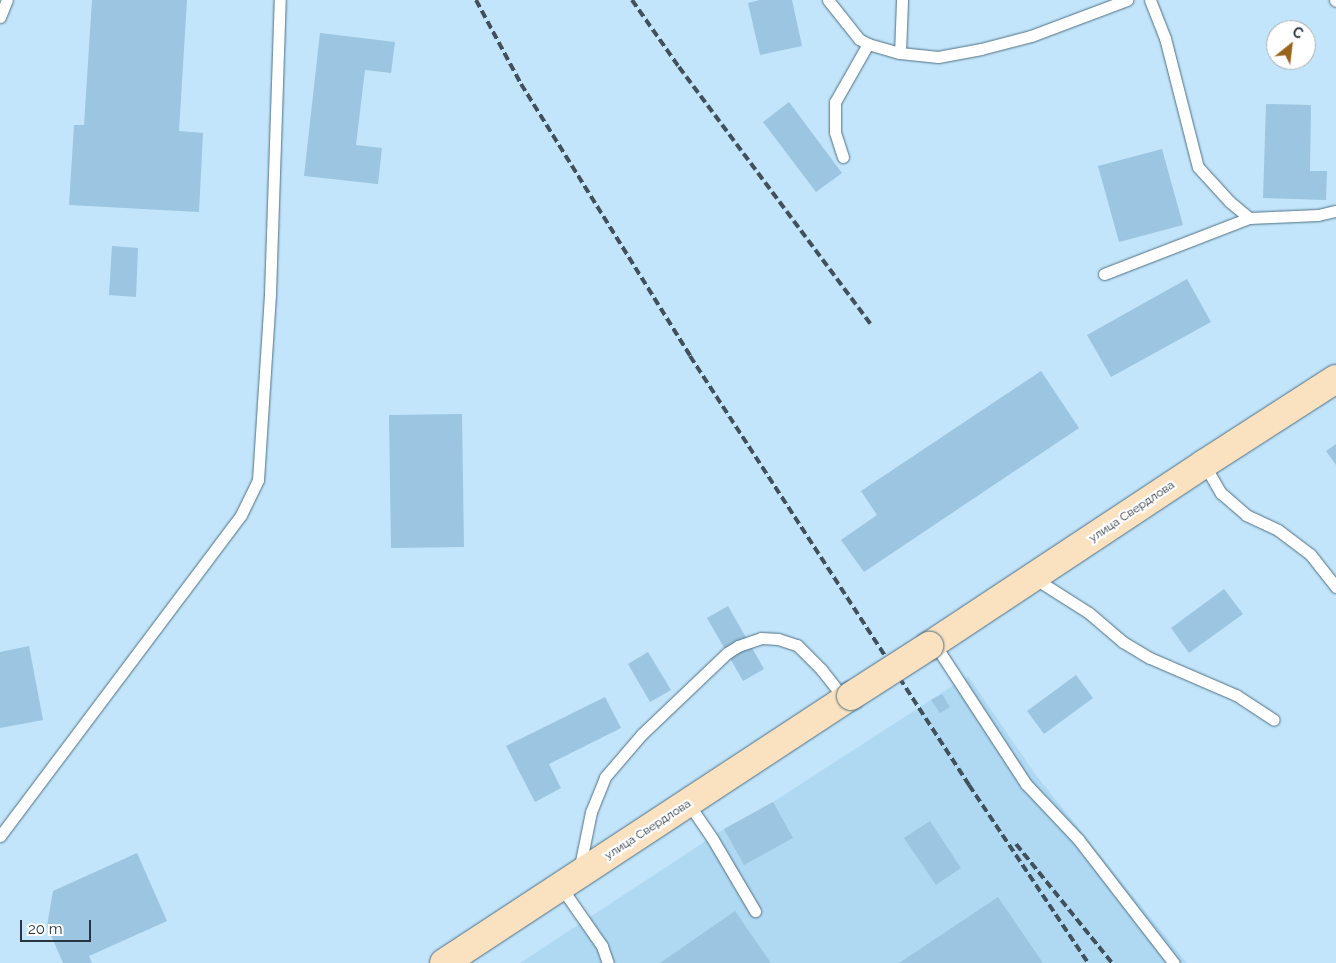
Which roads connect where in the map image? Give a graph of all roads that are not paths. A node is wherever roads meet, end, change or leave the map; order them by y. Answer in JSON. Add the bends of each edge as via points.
{"nodes":[{"id":1,"x":7,"y":0,"type":"edge"},
{"id":2,"x":280,"y":0,"type":"edge"},
{"id":3,"x":828,"y":0,"type":"edge"},
{"id":4,"x":902,"y":0,"type":"edge"},
{"id":5,"x":1127,"y":0,"type":"edge"},
{"id":6,"x":1150,"y":0,"type":"edge"},
{"id":7,"x":0,"y":17,"type":"edge"},
{"id":8,"x":868,"y":44,"type":"junction"},
{"id":9,"x":900,"y":53,"type":"junction"},
{"id":10,"x":843,"y":157,"type":"dead end"},
{"id":11,"x":1336,"y":211,"type":"edge"},
{"id":12,"x":1249,"y":218,"type":"junction"},
{"id":13,"x":1104,"y":274,"type":"dead end"},
{"id":14,"x":1336,"y":379,"type":"edge"},
{"id":15,"x":1204,"y":464,"type":"junction"},
{"id":16,"x":1033,"y":577,"type":"junction"},
{"id":17,"x":1336,"y":587,"type":"edge"},
{"id":18,"x":931,"y":644,"type":"junction"},
{"id":19,"x":848,"y":698,"type":"junction"},
{"id":20,"x":1274,"y":720,"type":"dead end"},
{"id":21,"x":688,"y":803,"type":"junction"},
{"id":22,"x":0,"y":836,"type":"edge"},
{"id":23,"x":569,"y":881,"type":"junction"},
{"id":24,"x":755,"y":912,"type":"dead end"},
{"id":25,"x":444,"y":963,"type":"edge"},
{"id":26,"x":608,"y":963,"type":"edge"},
{"id":27,"x":1174,"y":963,"type":"edge"}],
"edges":[{"from":1,"to":7,"type":"lane"},
{"from":2,"to":22,"type":"lane","via":[[270,294],[258,480],[241,515]]},
{"from":3,"to":8,"type":"lane","via":[[859,39]]},
{"from":4,"to":9,"type":"lane"},
{"from":5,"to":9,"type":"lane","via":[[1031,36],[981,49],[938,57]]},
{"from":6,"to":12,"type":"lane","via":[[1165,38],[1198,167]]},
{"from":8,"to":9,"type":"lane","via":[[880,50]]},
{"from":8,"to":10,"type":"lane","via":[[835,102],[836,132]]},
{"from":11,"to":12,"type":"lane"},
{"from":12,"to":13,"type":"lane"},
{"from":14,"to":15,"type":"main road","name":"улица Свердлова"},
{"from":15,"to":16,"type":"main road","name":"улица Свердлова"},
{"from":15,"to":17,"type":"lane","via":[[1221,493],[1246,515],[1278,530],[1310,554]]},
{"from":16,"to":18,"type":"main road","name":"улица Свердлова"},
{"from":16,"to":20,"type":"lane","via":[[1089,613],[1123,642],[1150,658],[1236,695]]},
{"from":18,"to":19,"type":"main road","name":"улица Свердлова","bridge":true},
{"from":18,"to":27,"type":"lane","via":[[1026,784],[1078,839]]},
{"from":19,"to":21,"type":"main road","name":"улица Свердлова"},
{"from":19,"to":23,"type":"lane","via":[[797,646],[778,639],[761,638],[727,653],[642,734],[605,777]]},
{"from":21,"to":23,"type":"main road","name":"улица Свердлова"},
{"from":21,"to":24,"type":"lane"},
{"from":23,"to":25,"type":"main road","name":"улица Свердлова"},
{"from":23,"to":26,"type":"lane"}]}
